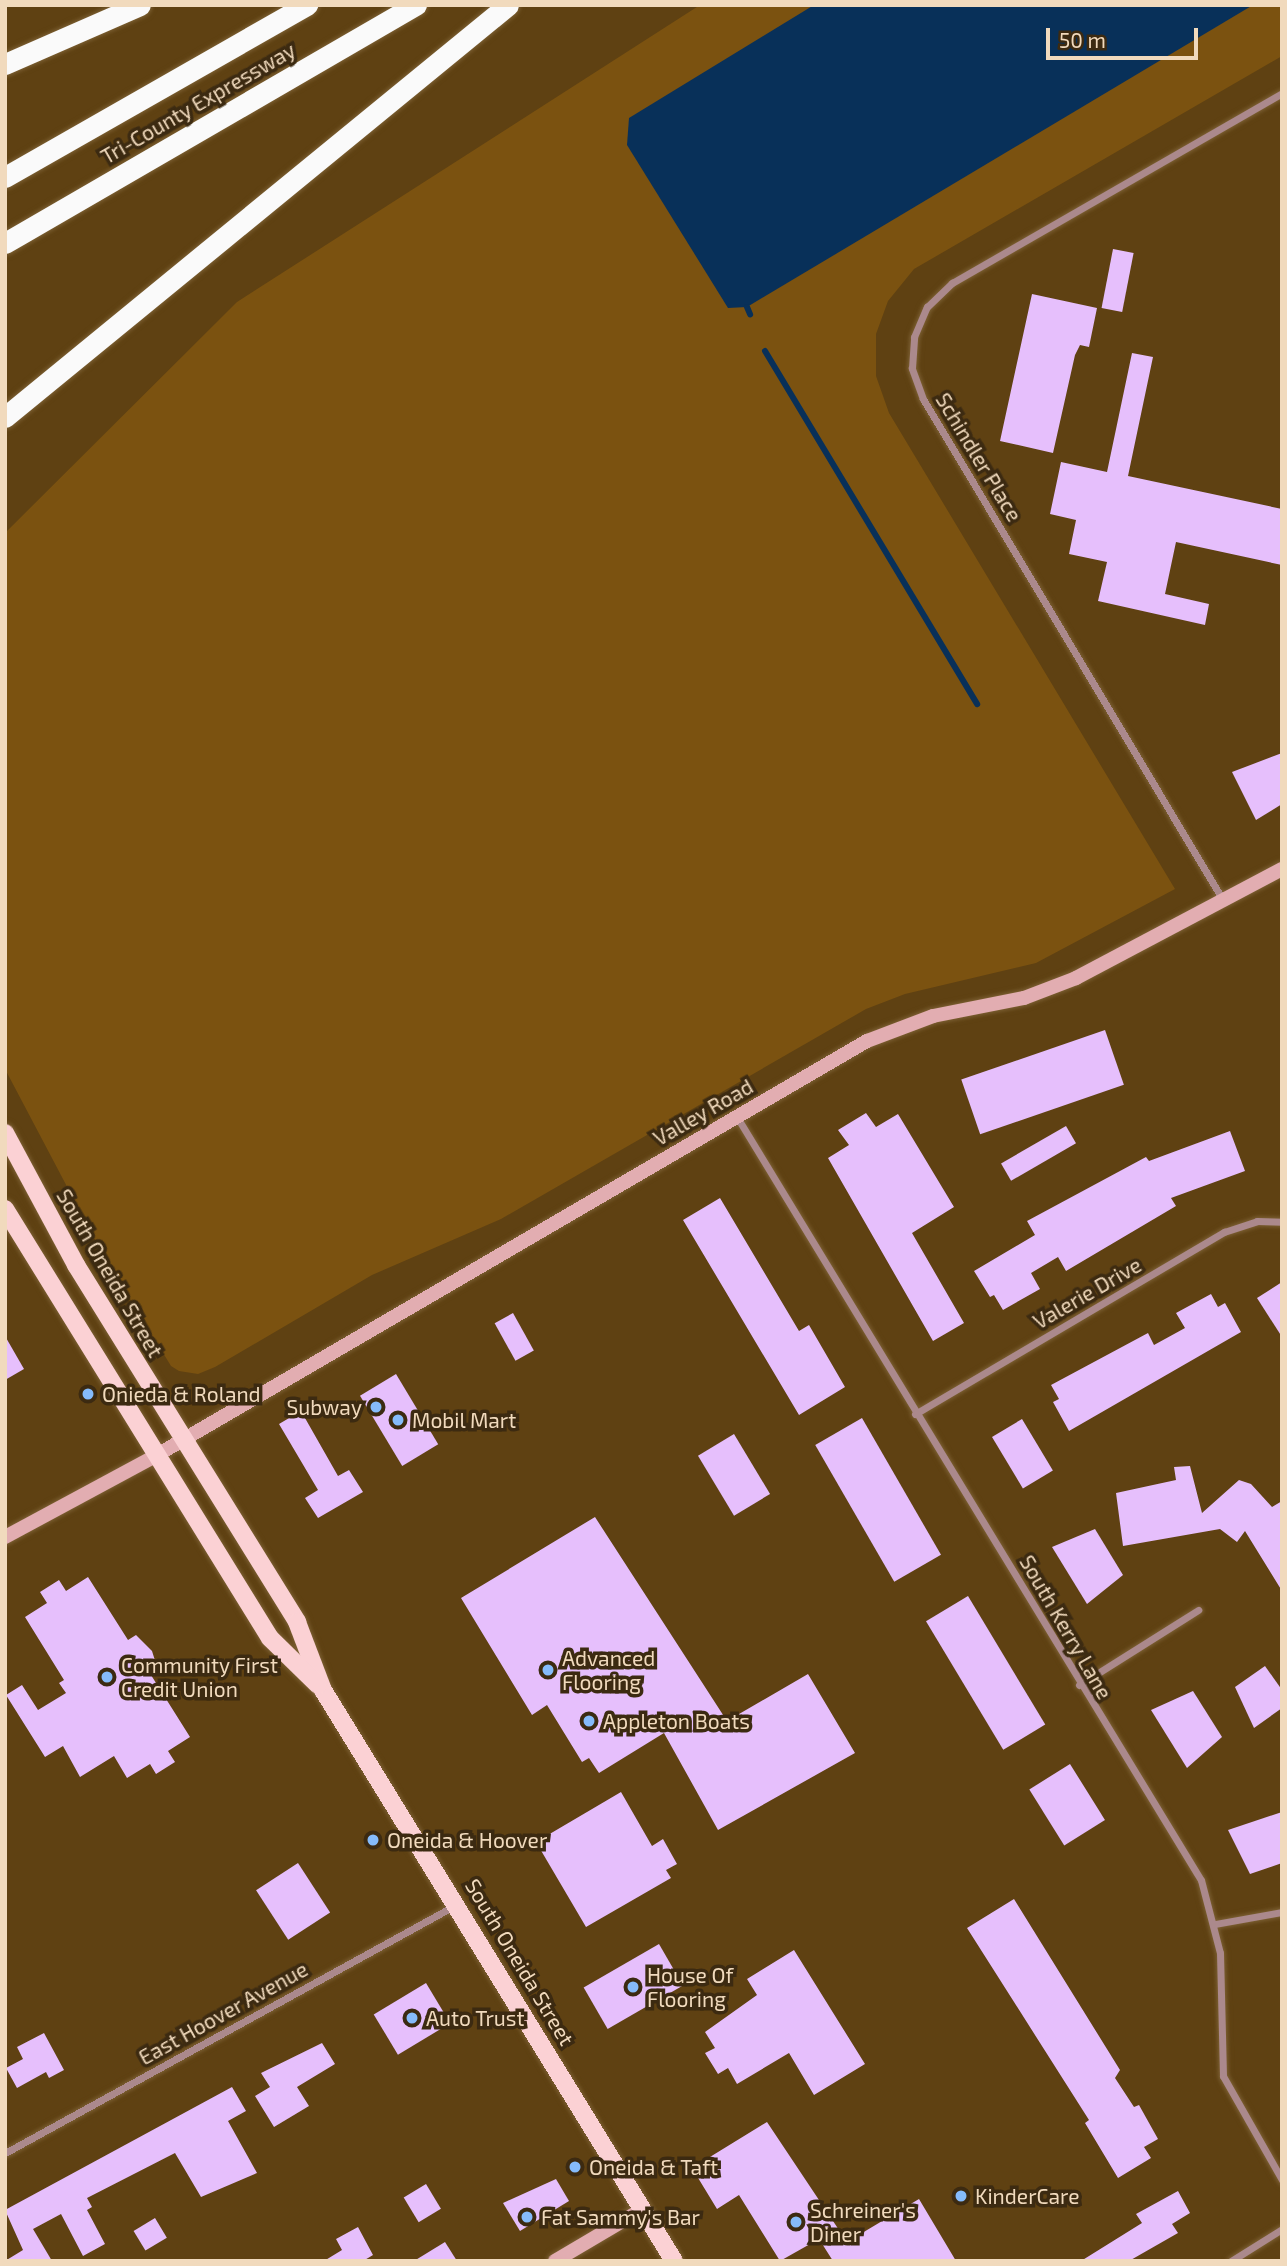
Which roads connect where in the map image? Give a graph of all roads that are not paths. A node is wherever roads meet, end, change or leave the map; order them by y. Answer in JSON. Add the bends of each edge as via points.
{"nodes":[{"id":1,"x":140,"y":5,"type":"edge"},
{"id":2,"x":307,"y":5,"type":"edge"},
{"id":3,"x":416,"y":5,"type":"edge"},
{"id":4,"x":508,"y":5,"type":"edge"},
{"id":5,"x":5,"y":64,"type":"edge"},
{"id":6,"x":1282,"y":93,"type":"edge"},
{"id":7,"x":5,"y":177,"type":"edge"},
{"id":8,"x":5,"y":243,"type":"edge"},
{"id":9,"x":5,"y":417,"type":"edge"},
{"id":10,"x":1282,"y":869,"type":"edge"},
{"id":11,"x":1223,"y":901,"type":"junction"},
{"id":12,"x":737,"y":1117,"type":"junction"},
{"id":13,"x":5,"y":1133,"type":"edge"},
{"id":14,"x":5,"y":1209,"type":"edge"},
{"id":15,"x":1282,"y":1222,"type":"edge"},
{"id":16,"x":915,"y":1414,"type":"junction"},
{"id":17,"x":170,"y":1447,"type":"junction"},
{"id":18,"x":5,"y":1536,"type":"edge"},
{"id":19,"x":1198,"y":1610,"type":"dead end"},
{"id":20,"x":1079,"y":1685,"type":"junction"},
{"id":21,"x":323,"y":1690,"type":"junction"},
{"id":22,"x":458,"y":1904,"type":"junction"},
{"id":23,"x":1282,"y":1912,"type":"edge"},
{"id":24,"x":1215,"y":1924,"type":"junction"},
{"id":25,"x":5,"y":2153,"type":"edge"},
{"id":26,"x":1282,"y":2180,"type":"edge"},
{"id":27,"x":643,"y":2209,"type":"junction"},
{"id":28,"x":1282,"y":2229,"type":"edge"},
{"id":29,"x":555,"y":2261,"type":"edge"},
{"id":30,"x":674,"y":2261,"type":"edge"},
{"id":31,"x":1231,"y":2261,"type":"edge"}],
"edges":[{"from":1,"to":5,"type":"highway"},
{"from":2,"to":7,"type":"highway","name":"Tri-County Expressway"},
{"from":3,"to":8,"type":"highway","name":"Tri-County Expressway"},
{"from":4,"to":9,"type":"highway"},
{"from":6,"to":11,"type":"street","name":"Schindler Place","via":[[952,283],[927,307],[914,337],[912,368],[923,400]]},
{"from":10,"to":11,"type":"street","name":"Valley Road"},
{"from":11,"to":12,"type":"street","name":"Valley Road","via":[[1050,989],[933,1016],[867,1041]]},
{"from":12,"to":16,"type":"street","name":"South Kerry Lane"},
{"from":12,"to":17,"type":"street","name":"Valley Road"},
{"from":13,"to":17,"type":"main road","name":"South Oneida Street"},
{"from":14,"to":17,"type":"main road","name":"South Oneida Street"},
{"from":15,"to":16,"type":"street","name":"Valerie Drive","via":[[1258,1221],[1224,1232]]},
{"from":16,"to":20,"type":"street","name":"South Kerry Lane"},
{"from":17,"to":18,"type":"street","name":"Valley Road"},
{"from":17,"to":21,"type":"main road","name":"South Oneida Street","via":[[296,1622]]},
{"from":17,"to":21,"type":"main road","name":"South Oneida Street","via":[[270,1638]]},
{"from":19,"to":20,"type":"street"},
{"from":20,"to":24,"type":"street","name":"South Kerry Lane","via":[[1200,1880]]},
{"from":21,"to":22,"type":"main road","name":"South Oneida Street"},
{"from":22,"to":25,"type":"street","name":"East Hoover Avenue"},
{"from":22,"to":27,"type":"main road","name":"South Oneida Street"},
{"from":23,"to":24,"type":"street"},
{"from":24,"to":26,"type":"street","name":"South Kerry Lane","via":[[1223,2076]]},
{"from":27,"to":29,"type":"street"},
{"from":27,"to":30,"type":"main road","name":"South Oneida Street"},
{"from":28,"to":31,"type":"street"}]}
